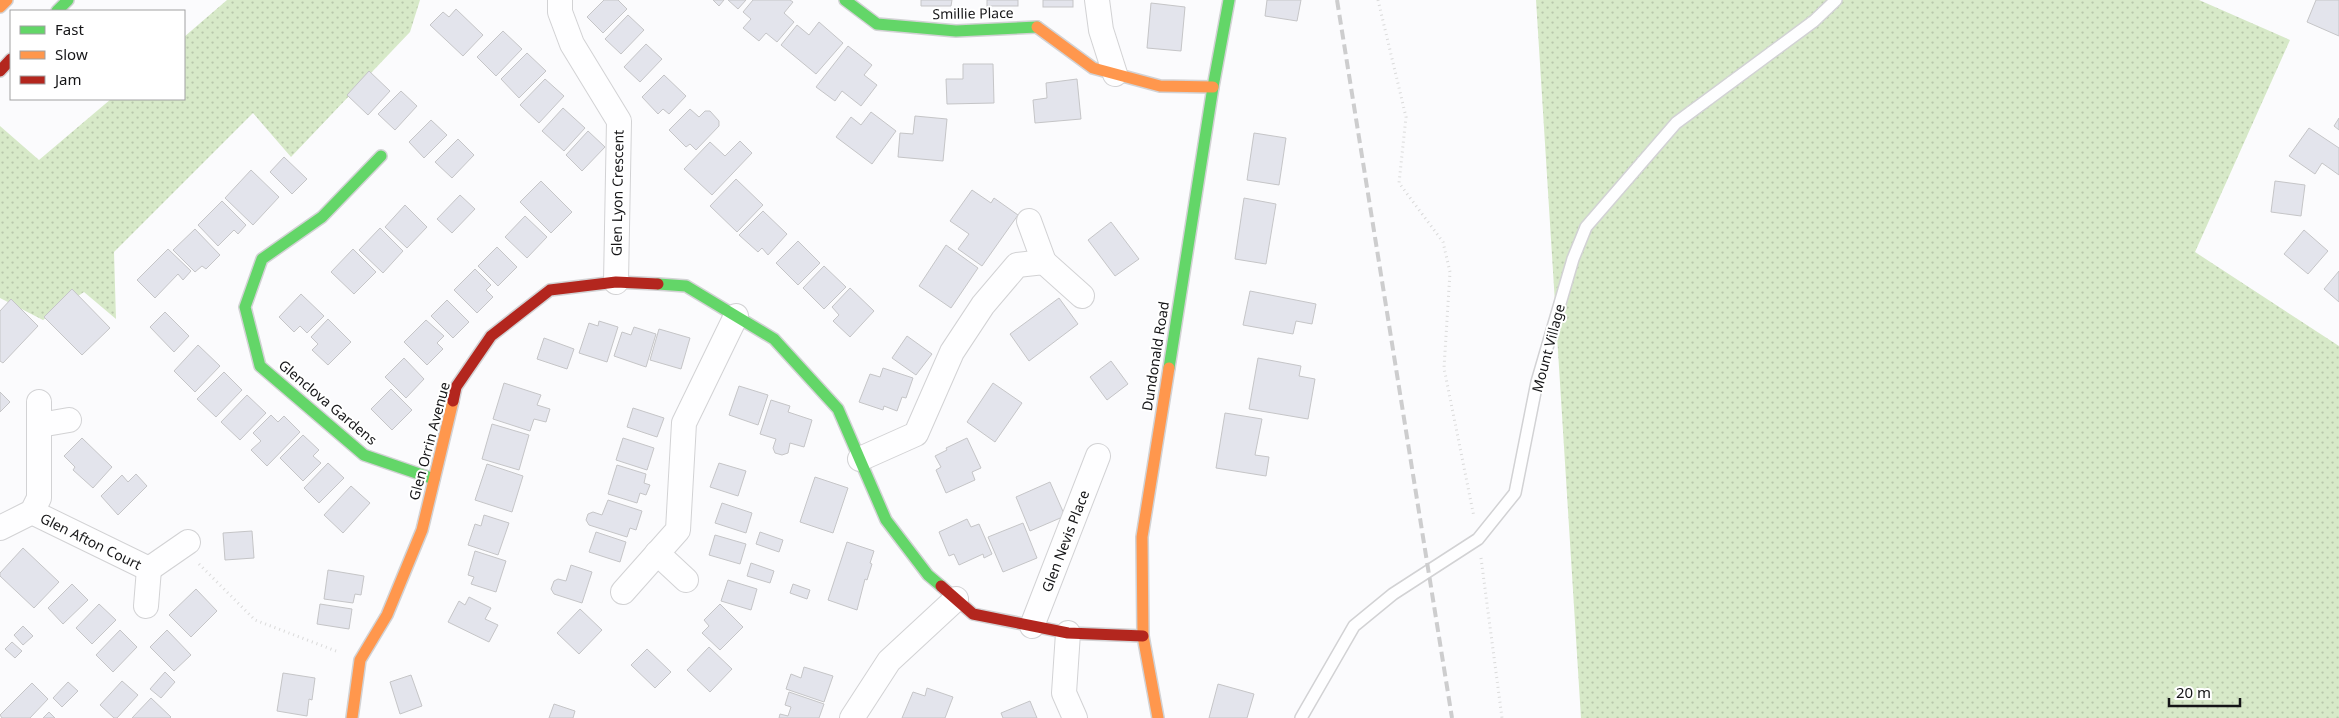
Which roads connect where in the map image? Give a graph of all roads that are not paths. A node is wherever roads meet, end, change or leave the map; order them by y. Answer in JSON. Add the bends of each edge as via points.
{"nodes":[{"id":1,"x":7,"y":0,"type":"edge"},
{"id":2,"x":68,"y":0,"type":"edge"},
{"id":3,"x":560,"y":0,"type":"edge"},
{"id":4,"x":845,"y":0,"type":"edge"},
{"id":5,"x":1097,"y":0,"type":"edge"},
{"id":6,"x":1229,"y":0,"type":"edge"},
{"id":7,"x":1836,"y":0,"type":"edge"},
{"id":8,"x":0,"y":7,"type":"edge"},
{"id":9,"x":58,"y":10,"type":"edge"},
{"id":10,"x":10,"y":60,"type":"edge"},
{"id":11,"x":0,"y":71,"type":"edge"},
{"id":12,"x":1115,"y":74,"type":"junction"},
{"id":13,"x":1213,"y":87,"type":"junction"},
{"id":14,"x":381,"y":156,"type":"dead end"},
{"id":15,"x":1030,"y":221,"type":"dead end"},
{"id":16,"x":1044,"y":262,"type":"junction"},
{"id":17,"x":616,"y":282,"type":"junction"},
{"id":18,"x":1082,"y":296,"type":"dead end"},
{"id":19,"x":736,"y":316,"type":"junction"},
{"id":20,"x":39,"y":402,"type":"dead end"},
{"id":21,"x":70,"y":420,"type":"dead end"},
{"id":22,"x":40,"y":425,"type":"junction"},
{"id":23,"x":1098,"y":456,"type":"dead end"},
{"id":24,"x":860,"y":459,"type":"junction"},
{"id":25,"x":434,"y":479,"type":"junction"},
{"id":26,"x":32,"y":512,"type":"junction"},
{"id":27,"x":0,"y":528,"type":"edge"},
{"id":28,"x":183,"y":545,"type":"road end"},
{"id":29,"x":657,"y":553,"type":"junction"},
{"id":30,"x":149,"y":569,"type":"junction"},
{"id":31,"x":686,"y":580,"type":"dead end"},
{"id":32,"x":623,"y":592,"type":"dead end"},
{"id":33,"x":956,"y":599,"type":"junction"},
{"id":34,"x":146,"y":606,"type":"dead end"},
{"id":35,"x":1032,"y":626,"type":"junction"},
{"id":36,"x":1068,"y":633,"type":"junction"},
{"id":37,"x":1143,"y":636,"type":"junction"},
{"id":38,"x":352,"y":718,"type":"edge"},
{"id":39,"x":852,"y":718,"type":"edge"},
{"id":40,"x":1075,"y":718,"type":"edge"},
{"id":41,"x":1158,"y":718,"type":"edge"},
{"id":42,"x":1301,"y":718,"type":"edge"}],
"edges":[{"from":1,"to":8,"type":"street"},
{"from":2,"to":9,"type":"street"},
{"from":3,"to":17,"type":"street","name":"Glen Lyon Crescent","via":[[560,12],[572,44],[619,121]]},
{"from":4,"to":12,"type":"street","name":"Smillie Place","via":[[877,24],[956,31],[1038,27],[1093,68]]},
{"from":5,"to":12,"type":"street","via":[[1101,30]]},
{"from":6,"to":13,"type":"street","name":"Dundonald Road"},
{"from":7,"to":42,"type":"lane","name":"Mount Village","via":[[1814,21],[1676,123],[1586,227],[1573,259],[1537,382],[1515,493],[1478,539],[1393,594],[1354,626]]},
{"from":10,"to":11,"type":"street"},
{"from":12,"to":13,"type":"street","name":"Smillie Place","via":[[1160,86]]},
{"from":13,"to":37,"type":"street","name":"Dundonald Road","via":[[1142,537]]},
{"from":14,"to":25,"type":"street","name":"Glenclova Gardens","via":[[322,216],[262,259],[245,307],[260,366],[364,454]]},
{"from":15,"to":16,"type":"street"},
{"from":16,"to":18,"type":"street"},
{"from":16,"to":24,"type":"street","via":[[1017,265],[983,305],[952,352],[916,434]]},
{"from":17,"to":19,"type":"street","name":"Glen Orrin Avenue","via":[[686,286]]},
{"from":17,"to":25,"type":"street","name":"Glen Orrin Avenue","via":[[550,290],[491,336],[456,387]]},
{"from":19,"to":24,"type":"street","name":"Glen Orrin Avenue","via":[[774,339],[838,410]]},
{"from":19,"to":29,"type":"street","via":[[684,423],[678,530]]},
{"from":20,"to":22,"type":"street"},
{"from":21,"to":22,"type":"street"},
{"from":22,"to":26,"type":"street","via":[[39,498]]},
{"from":23,"to":35,"type":"street","name":"Glen Nevis Place"},
{"from":24,"to":33,"type":"street","name":"Glen Orrin Avenue","via":[[886,520],[928,575]]},
{"from":25,"to":38,"type":"street","name":"Glen Orrin Avenue","via":[[422,530],[387,615],[360,660]]},
{"from":26,"to":27,"type":"street"},
{"from":26,"to":30,"type":"street","name":"Glen Afton Court"},
{"from":28,"to":30,"type":"street","name":"Glen Afton Court"},
{"from":29,"to":31,"type":"street"},
{"from":29,"to":32,"type":"street"},
{"from":30,"to":34,"type":"street","name":"Glen Afton Court"},
{"from":33,"to":35,"type":"street","name":"Glen Orrin Avenue","via":[[973,614]]},
{"from":33,"to":39,"type":"street","via":[[889,660]]},
{"from":35,"to":36,"type":"street","name":"Glen Orrin Avenue"},
{"from":36,"to":37,"type":"street","name":"Glen Orrin Avenue"},
{"from":36,"to":40,"type":"street","via":[[1064,692]]},
{"from":37,"to":41,"type":"street","name":"Dundonald Road"}]}
